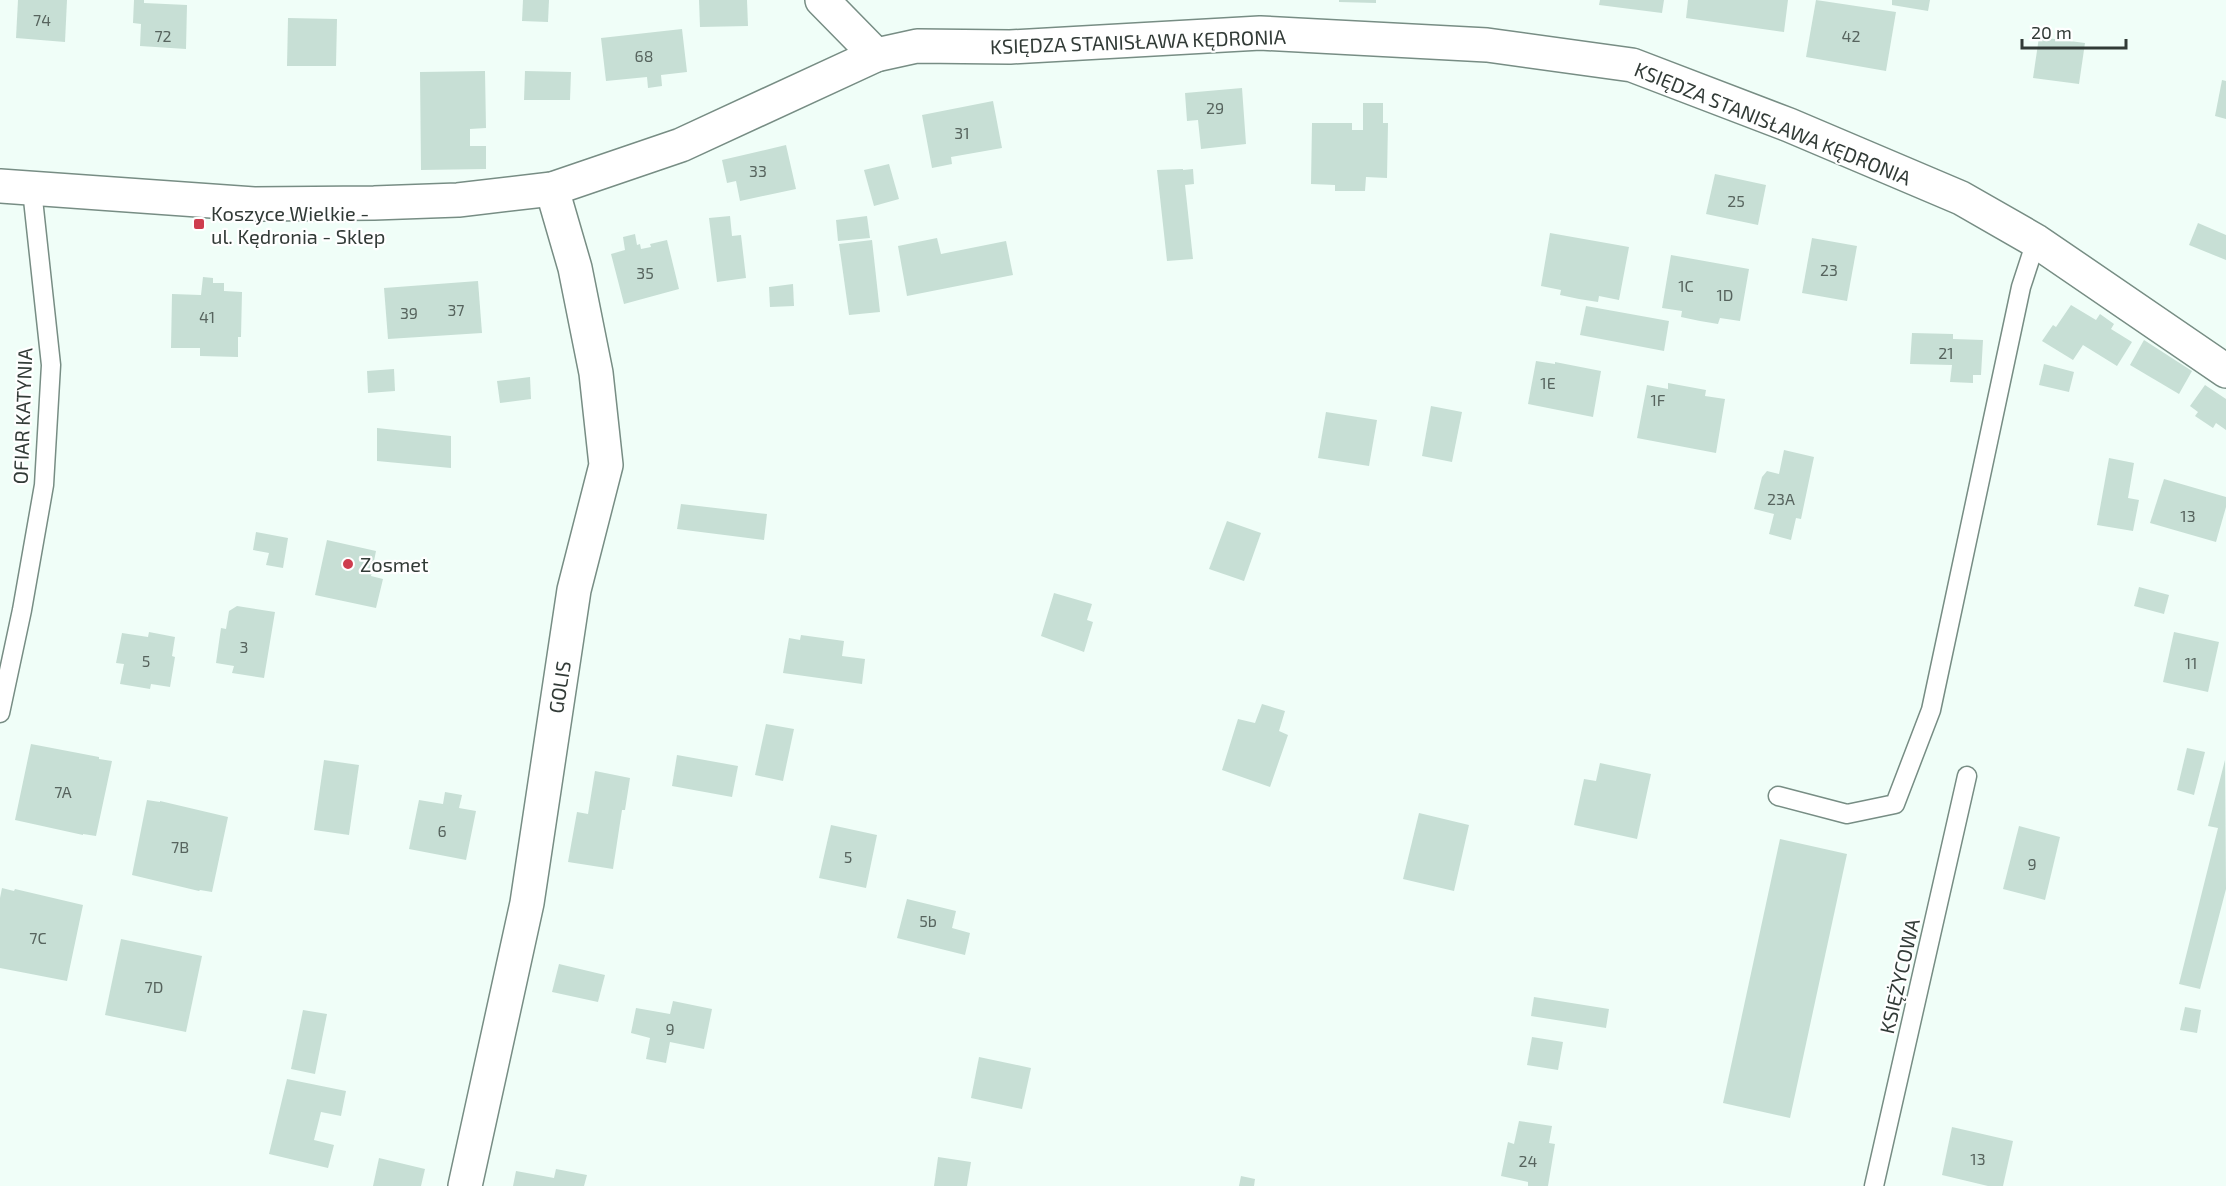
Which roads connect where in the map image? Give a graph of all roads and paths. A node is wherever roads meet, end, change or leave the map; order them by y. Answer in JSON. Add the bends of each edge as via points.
{"nodes":[{"id":1,"x":822,"y":0,"type":"edge"},
{"id":2,"x":876,"y":55,"type":"junction"},
{"id":3,"x":16,"y":188,"type":"edge"},
{"id":4,"x":552,"y":189,"type":"junction"},
{"id":5,"x":2036,"y":241,"type":"junction"},
{"id":6,"x":2226,"y":371,"type":"edge"},
{"id":7,"x":0,"y":713,"type":"edge"},
{"id":8,"x":1967,"y":776,"type":"dead end"},
{"id":9,"x":1778,"y":796,"type":"dead end"},
{"id":10,"x":465,"y":1186,"type":"edge"},
{"id":11,"x":1874,"y":1186,"type":"edge"}],
"edges":[{"from":1,"to":2,"type":"street"},
{"from":2,"to":4,"type":"street","name":"KSIĘDZA STANISŁAWA KĘDRONIA","via":[[681,145]]},
{"from":2,"to":5,"type":"street","name":"KSIĘDZA STANISŁAWA KĘDRONIA","via":[[917,46],[1010,47],[1260,33],[1487,45],[1632,65],[1961,198]]},
{"from":3,"to":4,"type":"street","name":"KSIĘDZA STANISŁAWA KĘDRONIA","via":[[265,204],[458,200]]},
{"from":3,"to":7,"type":"lane","name":"OFIAR KATYNIA","via":[[51,366],[44,485]]},
{"from":4,"to":10,"type":"street","name":"GOLIS","via":[[597,373],[606,465],[574,590],[527,903]]},
{"from":5,"to":6,"type":"street","name":"KSIĘDZA STANISŁAWA KĘDRONIA"},
{"from":5,"to":9,"type":"lane","via":[[2021,287],[1931,710],[1895,804],[1847,814]]},
{"from":8,"to":11,"type":"lane","name":"KSIĘŻYCOWA"}]}
